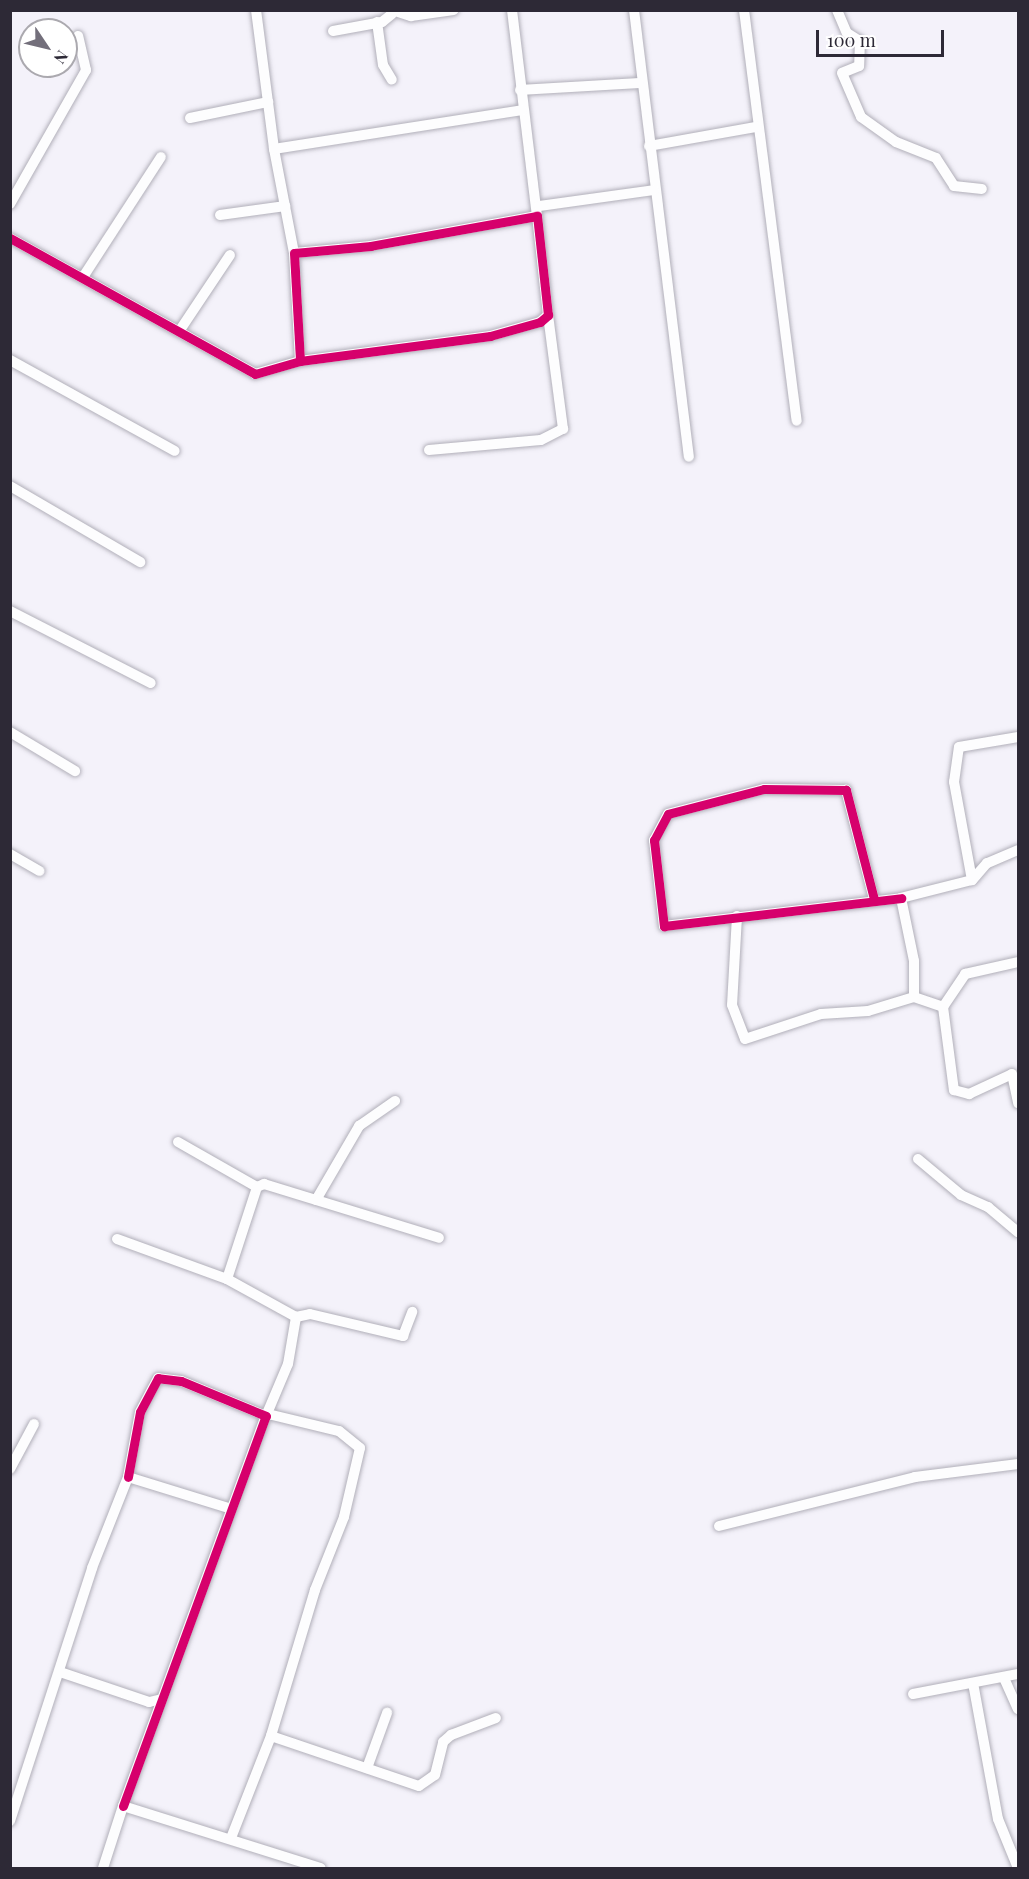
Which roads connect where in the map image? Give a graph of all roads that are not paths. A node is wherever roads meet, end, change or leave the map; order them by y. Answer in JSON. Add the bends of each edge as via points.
{"nodes":[{"id":1,"x":256,"y":10,"type":"edge"},
{"id":2,"x":454,"y":10,"type":"edge"},
{"id":3,"x":512,"y":10,"type":"edge"},
{"id":4,"x":634,"y":10,"type":"edge"},
{"id":5,"x":744,"y":10,"type":"edge"},
{"id":6,"x":837,"y":10,"type":"edge"},
{"id":7,"x":392,"y":12,"type":"edge"},
{"id":8,"x":377,"y":22,"type":"junction"},
{"id":9,"x":333,"y":31,"type":"dead end"},
{"id":10,"x":78,"y":36,"type":"dead end"},
{"id":11,"x":392,"y":80,"type":"dead end"},
{"id":12,"x":639,"y":83,"type":"junction"},
{"id":13,"x":520,"y":90,"type":"junction"},
{"id":14,"x":268,"y":102,"type":"junction"},
{"id":15,"x":522,"y":110,"type":"junction"},
{"id":16,"x":190,"y":118,"type":"dead end"},
{"id":17,"x":756,"y":127,"type":"junction"},
{"id":18,"x":649,"y":146,"type":"junction"},
{"id":19,"x":274,"y":148,"type":"junction"},
{"id":20,"x":161,"y":157,"type":"dead end"},
{"id":21,"x":981,"y":189,"type":"dead end"},
{"id":22,"x":654,"y":190,"type":"junction"},
{"id":23,"x":10,"y":204,"type":"edge"},
{"id":24,"x":285,"y":206,"type":"junction"},
{"id":25,"x":538,"y":211,"type":"junction"},
{"id":26,"x":220,"y":215,"type":"dead end"},
{"id":27,"x":10,"y":238,"type":"edge"},
{"id":28,"x":294,"y":253,"type":"junction"},
{"id":29,"x":230,"y":255,"type":"dead end"},
{"id":30,"x":83,"y":277,"type":"junction"},
{"id":31,"x":548,"y":315,"type":"junction"},
{"id":32,"x":180,"y":330,"type":"junction"},
{"id":33,"x":10,"y":360,"type":"edge"},
{"id":34,"x":300,"y":361,"type":"junction"},
{"id":35,"x":797,"y":421,"type":"dead end"},
{"id":36,"x":429,"y":450,"type":"dead end"},
{"id":37,"x":175,"y":452,"type":"dead end"},
{"id":38,"x":689,"y":457,"type":"dead end"},
{"id":39,"x":10,"y":486,"type":"edge"},
{"id":40,"x":140,"y":561,"type":"dead end"},
{"id":41,"x":10,"y":611,"type":"edge"},
{"id":42,"x":151,"y":683,"type":"dead end"},
{"id":43,"x":10,"y":732,"type":"edge"},
{"id":44,"x":1018,"y":737,"type":"edge"},
{"id":45,"x":75,"y":771,"type":"dead end"},
{"id":46,"x":1018,"y":850,"type":"edge"},
{"id":47,"x":10,"y":854,"type":"edge"},
{"id":48,"x":39,"y":871,"type":"dead end"},
{"id":49,"x":972,"y":880,"type":"junction"},
{"id":50,"x":901,"y":898,"type":"junction"},
{"id":51,"x":874,"y":899,"type":"junction"},
{"id":52,"x":737,"y":916,"type":"junction"},
{"id":53,"x":1018,"y":962,"type":"edge"},
{"id":54,"x":914,"y":997,"type":"junction"},
{"id":55,"x":943,"y":1007,"type":"junction"},
{"id":56,"x":1015,"y":1073,"type":"edge"},
{"id":57,"x":395,"y":1101,"type":"dead end"},
{"id":58,"x":1018,"y":1103,"type":"edge"},
{"id":59,"x":178,"y":1142,"type":"dead end"},
{"id":60,"x":918,"y":1159,"type":"dead end"},
{"id":61,"x":257,"y":1187,"type":"junction"},
{"id":62,"x":316,"y":1200,"type":"junction"},
{"id":63,"x":1018,"y":1232,"type":"edge"},
{"id":64,"x":439,"y":1238,"type":"dead end"},
{"id":65,"x":117,"y":1239,"type":"dead end"},
{"id":66,"x":227,"y":1278,"type":"junction"},
{"id":67,"x":412,"y":1312,"type":"dead end"},
{"id":68,"x":296,"y":1317,"type":"junction"},
{"id":69,"x":267,"y":1415,"type":"junction"},
{"id":70,"x":34,"y":1424,"type":"dead end"},
{"id":71,"x":1018,"y":1464,"type":"edge"},
{"id":72,"x":10,"y":1469,"type":"edge"},
{"id":73,"x":128,"y":1477,"type":"junction"},
{"id":74,"x":229,"y":1508,"type":"junction"},
{"id":75,"x":719,"y":1526,"type":"dead end"},
{"id":76,"x":60,"y":1672,"type":"junction"},
{"id":77,"x":1018,"y":1674,"type":"edge"},
{"id":78,"x":1004,"y":1678,"type":"junction"},
{"id":79,"x":973,"y":1683,"type":"junction"},
{"id":80,"x":913,"y":1694,"type":"dead end"},
{"id":81,"x":162,"y":1698,"type":"junction"},
{"id":82,"x":1018,"y":1709,"type":"edge"},
{"id":83,"x":387,"y":1713,"type":"dead end"},
{"id":84,"x":496,"y":1718,"type":"dead end"},
{"id":85,"x":271,"y":1736,"type":"junction"},
{"id":86,"x":367,"y":1768,"type":"junction"},
{"id":87,"x":123,"y":1806,"type":"junction"},
{"id":88,"x":10,"y":1821,"type":"edge"},
{"id":89,"x":231,"y":1838,"type":"junction"},
{"id":90,"x":103,"y":1869,"type":"edge"},
{"id":91,"x":321,"y":1869,"type":"edge"},
{"id":92,"x":1018,"y":1869,"type":"edge"}],
"edges":[{"from":1,"to":14,"type":"street"},
{"from":2,"to":7,"type":"street"},
{"from":3,"to":13,"type":"street"},
{"from":4,"to":12,"type":"street"},
{"from":5,"to":17,"type":"street"},
{"from":6,"to":21,"type":"street","via":[[847,33],[860,41],[859,66],[842,73],[861,117],[896,141],[936,158],[954,186]]},
{"from":7,"to":8,"type":"street"},
{"from":8,"to":9,"type":"street"},
{"from":8,"to":11,"type":"street","via":[[382,64]]},
{"from":10,"to":23,"type":"street","via":[[86,70]]},
{"from":12,"to":13,"type":"street"},
{"from":12,"to":18,"type":"street"},
{"from":13,"to":15,"type":"street"},
{"from":14,"to":16,"type":"street"},
{"from":14,"to":19,"type":"street"},
{"from":15,"to":19,"type":"street"},
{"from":15,"to":25,"type":"street"},
{"from":17,"to":18,"type":"street"},
{"from":17,"to":35,"type":"street"},
{"from":18,"to":22,"type":"street"},
{"from":19,"to":24,"type":"street"},
{"from":20,"to":30,"type":"street"},
{"from":22,"to":25,"type":"street"},
{"from":22,"to":38,"type":"street"},
{"from":24,"to":26,"type":"street"},
{"from":24,"to":28,"type":"street"},
{"from":25,"to":28,"type":"street","via":[[371,246]]},
{"from":25,"to":31,"type":"street"},
{"from":27,"to":30,"type":"street"},
{"from":28,"to":34,"type":"street"},
{"from":29,"to":32,"type":"street"},
{"from":30,"to":32,"type":"street"},
{"from":31,"to":34,"type":"street","via":[[490,336]]},
{"from":31,"to":36,"type":"street","via":[[563,429],[540,440]]},
{"from":32,"to":34,"type":"street","via":[[255,374]]},
{"from":33,"to":37,"type":"street"},
{"from":39,"to":40,"type":"street"},
{"from":41,"to":42,"type":"street"},
{"from":43,"to":45,"type":"street"},
{"from":44,"to":49,"type":"street","via":[[959,747],[954,782]]},
{"from":46,"to":49,"type":"street","via":[[987,862]]},
{"from":47,"to":48,"type":"street"},
{"from":49,"to":50,"type":"street"},
{"from":50,"to":51,"type":"street"},
{"from":50,"to":54,"type":"street","via":[[914,961]]},
{"from":51,"to":52,"type":"street"},
{"from":51,"to":52,"type":"street","via":[[846,790],[764,789],[668,814],[654,840],[664,926]]},
{"from":52,"to":54,"type":"street","via":[[732,1005],[745,1039],[821,1014],[868,1011]]},
{"from":53,"to":55,"type":"street","via":[[965,974]]},
{"from":54,"to":55,"type":"street"},
{"from":55,"to":56,"type":"street","via":[[954,1090],[969,1094]]},
{"from":56,"to":58,"type":"street"},
{"from":57,"to":62,"type":"street","via":[[359,1126]]},
{"from":59,"to":61,"type":"street"},
{"from":60,"to":63,"type":"street","via":[[961,1195],[988,1207]]},
{"from":61,"to":62,"type":"street","via":[[273,1186]]},
{"from":61,"to":66,"type":"street"},
{"from":62,"to":64,"type":"street"},
{"from":65,"to":66,"type":"street"},
{"from":66,"to":68,"type":"street"},
{"from":67,"to":68,"type":"street","via":[[403,1336],[329,1317]]},
{"from":68,"to":69,"type":"street","via":[[288,1364]]},
{"from":69,"to":73,"type":"street","via":[[181,1381],[158,1378],[140,1412]]},
{"from":69,"to":74,"type":"street"},
{"from":69,"to":85,"type":"street","via":[[339,1431],[360,1448],[344,1517],[315,1590]]},
{"from":70,"to":72,"type":"street"},
{"from":71,"to":75,"type":"street","via":[[915,1477]]},
{"from":73,"to":74,"type":"street"},
{"from":73,"to":76,"type":"street","via":[[92,1568]]},
{"from":74,"to":81,"type":"street"},
{"from":76,"to":81,"type":"street","via":[[149,1702]]},
{"from":76,"to":88,"type":"street"},
{"from":77,"to":78,"type":"street"},
{"from":78,"to":79,"type":"street"},
{"from":78,"to":82,"type":"street"},
{"from":79,"to":80,"type":"street"},
{"from":79,"to":92,"type":"street","via":[[998,1819]]},
{"from":81,"to":87,"type":"street"},
{"from":83,"to":86,"type":"street"},
{"from":84,"to":86,"type":"street","via":[[443,1742],[428,1784],[419,1786]]},
{"from":85,"to":86,"type":"street"},
{"from":85,"to":89,"type":"street"},
{"from":87,"to":89,"type":"street"},
{"from":87,"to":90,"type":"street"},
{"from":89,"to":91,"type":"street"}]}
